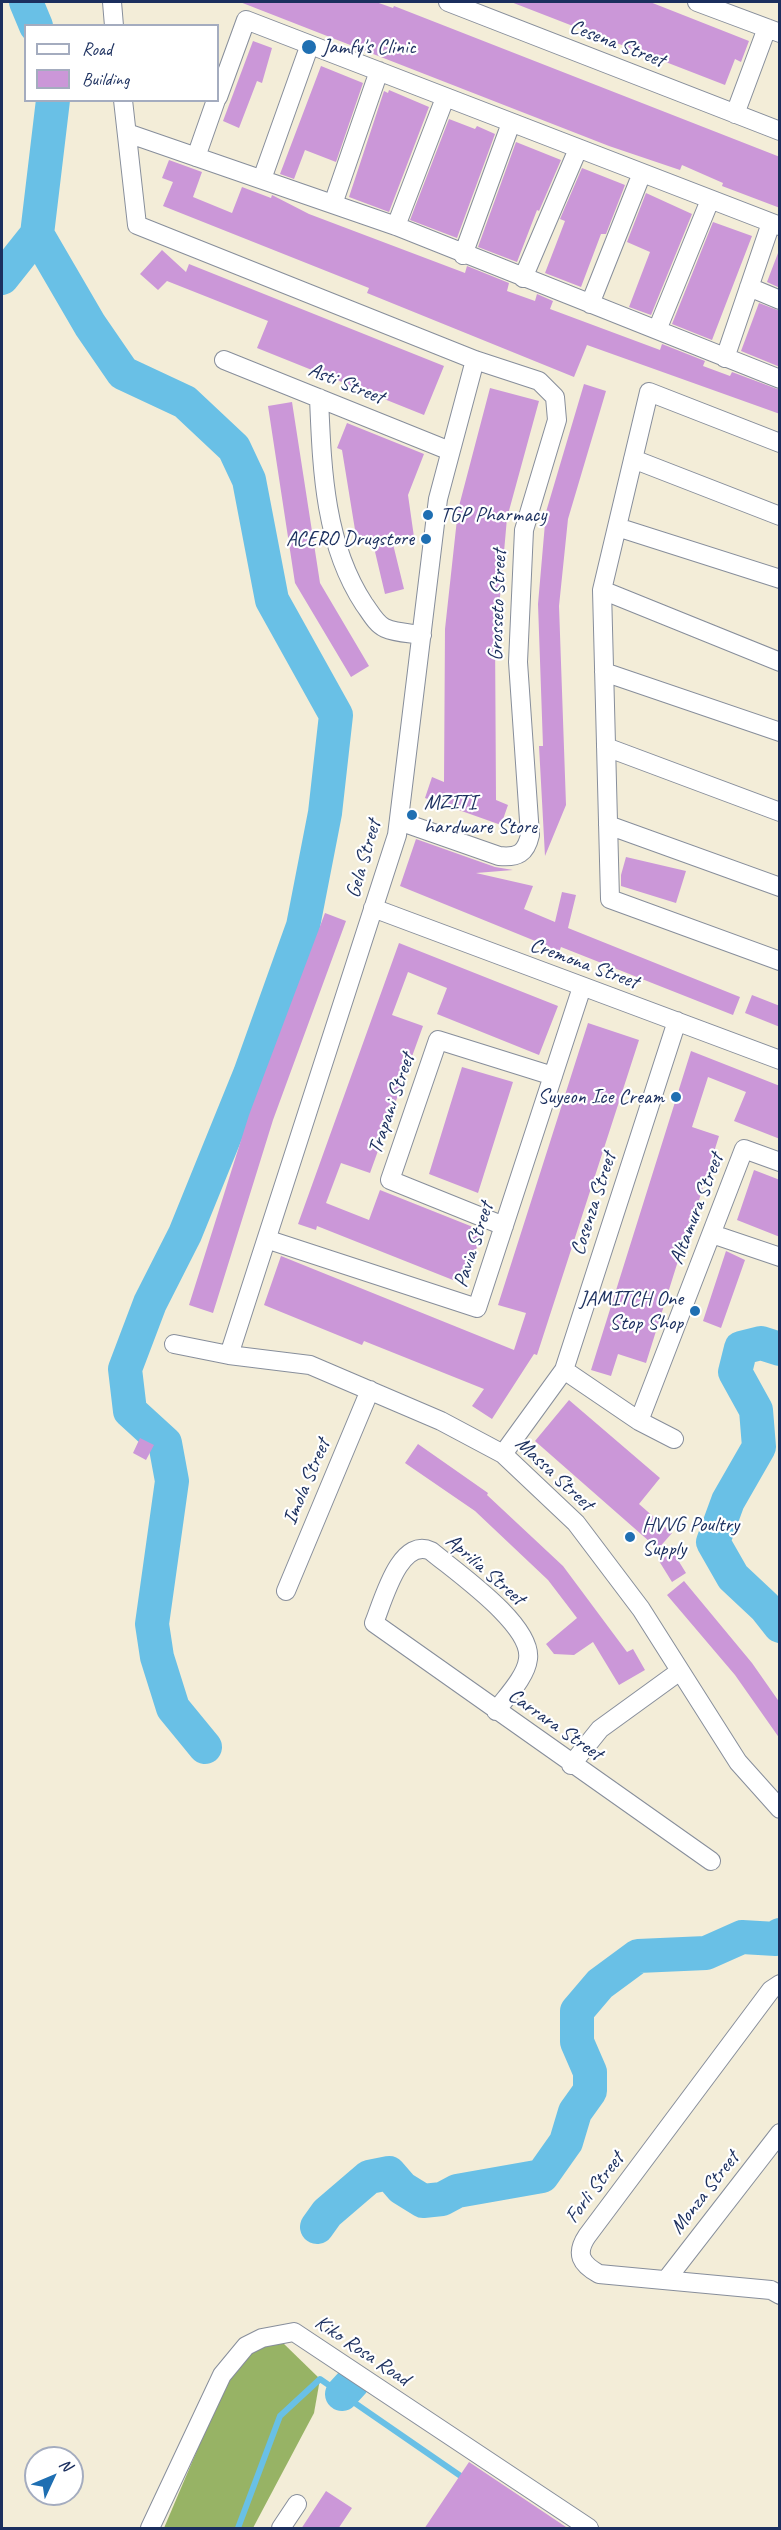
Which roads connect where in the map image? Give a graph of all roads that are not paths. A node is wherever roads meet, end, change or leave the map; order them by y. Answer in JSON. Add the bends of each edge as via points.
{"nodes":[{"id":1,"x":112,"y":2,"type":"edge"},
{"id":2,"x":448,"y":2,"type":"edge"},
{"id":3,"x":697,"y":2,"type":"edge"},
{"id":4,"x":114,"y":24,"type":"edge"},
{"id":5,"x":773,"y":31,"type":"edge"},
{"id":6,"x":309,"y":47,"type":"junction"},
{"id":7,"x":379,"y":72,"type":"junction"},
{"id":8,"x":219,"y":91,"type":"edge"},
{"id":9,"x":445,"y":98,"type":"junction"},
{"id":10,"x":123,"y":102,"type":"edge"},
{"id":11,"x":215,"y":102,"type":"edge"},
{"id":12,"x":735,"y":114,"type":"junction"},
{"id":13,"x":510,"y":123,"type":"junction"},
{"id":14,"x":780,"y":131,"type":"edge"},
{"id":15,"x":127,"y":133,"type":"junction"},
{"id":16,"x":578,"y":148,"type":"junction"},
{"id":17,"x":196,"y":157,"type":"junction"},
{"id":18,"x":642,"y":173,"type":"junction"},
{"id":19,"x":262,"y":179,"type":"junction"},
{"id":20,"x":710,"y":200,"type":"junction"},
{"id":21,"x":333,"y":204,"type":"junction"},
{"id":22,"x":775,"y":225,"type":"edge"},
{"id":23,"x":396,"y":226,"type":"junction"},
{"id":24,"x":463,"y":255,"type":"junction"},
{"id":25,"x":523,"y":278,"type":"junction"},
{"id":26,"x":749,"y":287,"type":"junction"},
{"id":27,"x":780,"y":300,"type":"edge"},
{"id":28,"x":590,"y":304,"type":"junction"},
{"id":29,"x":657,"y":330,"type":"junction"},
{"id":30,"x":725,"y":358,"type":"junction"},
{"id":31,"x":224,"y":360,"type":"dead end"},
{"id":32,"x":475,"y":360,"type":"junction"},
{"id":33,"x":780,"y":379,"type":"edge"},
{"id":34,"x":319,"y":398,"type":"junction"},
{"id":35,"x":780,"y":443,"type":"edge"},
{"id":36,"x":450,"y":450,"type":"junction"},
{"id":37,"x":633,"y":459,"type":"junction"},
{"id":38,"x":780,"y":516,"type":"edge"},
{"id":39,"x":617,"y":526,"type":"junction"},
{"id":40,"x":780,"y":579,"type":"edge"},
{"id":41,"x":602,"y":590,"type":"junction"},
{"id":42,"x":422,"y":634,"type":"junction"},
{"id":43,"x":780,"y":662,"type":"edge"},
{"id":44,"x":604,"y":672,"type":"junction"},
{"id":45,"x":780,"y":732,"type":"edge"},
{"id":46,"x":606,"y":747,"type":"junction"},
{"id":47,"x":780,"y":812,"type":"edge"},
{"id":48,"x":399,"y":821,"type":"junction"},
{"id":49,"x":608,"y":825,"type":"junction"},
{"id":50,"x":780,"y":887,"type":"edge"},
{"id":51,"x":373,"y":908,"type":"junction"},
{"id":52,"x":780,"y":961,"type":"edge"},
{"id":53,"x":582,"y":987,"type":"junction"},
{"id":54,"x":677,"y":1022,"type":"junction"},
{"id":55,"x":780,"y":1060,"type":"edge"},
{"id":56,"x":553,"y":1076,"type":"junction"},
{"id":57,"x":780,"y":1162,"type":"edge"},
{"id":58,"x":504,"y":1226,"type":"junction"},
{"id":59,"x":712,"y":1234,"type":"junction"},
{"id":60,"x":269,"y":1240,"type":"junction"},
{"id":61,"x":780,"y":1257,"type":"edge"},
{"id":62,"x":174,"y":1344,"type":"dead end"},
{"id":63,"x":230,"y":1355,"type":"junction"},
{"id":64,"x":564,"y":1370,"type":"junction"},
{"id":65,"x":370,"y":1390,"type":"junction"},
{"id":66,"x":639,"y":1421,"type":"junction"},
{"id":67,"x":674,"y":1439,"type":"dead end"},
{"id":68,"x":503,"y":1454,"type":"junction"},
{"id":69,"x":286,"y":1591,"type":"dead end"},
{"id":70,"x":374,"y":1623,"type":"joint"},
{"id":71,"x":680,"y":1671,"type":"junction"},
{"id":72,"x":496,"y":1711,"type":"junction"},
{"id":73,"x":571,"y":1765,"type":"junction"},
{"id":74,"x":780,"y":1809,"type":"edge"},
{"id":75,"x":711,"y":1861,"type":"dead end"},
{"id":76,"x":780,"y":1984,"type":"edge"},
{"id":77,"x":780,"y":2133,"type":"edge"},
{"id":78,"x":666,"y":2280,"type":"junction"},
{"id":79,"x":777,"y":2288,"type":"edge"},
{"id":80,"x":297,"y":2504,"type":"dead end"},
{"id":81,"x":150,"y":2529,"type":"edge"},
{"id":82,"x":281,"y":2529,"type":"edge"},
{"id":83,"x":589,"y":2529,"type":"edge"}],
"edges":[{"from":1,"to":4,"type":"street"},
{"from":2,"to":12,"type":"street","name":"Cesena Street"},
{"from":3,"to":5,"type":"street"},
{"from":5,"to":12,"type":"street"},
{"from":6,"to":7,"type":"street"},
{"from":6,"to":8,"type":"street","via":[[246,20]]},
{"from":6,"to":19,"type":"street"},
{"from":7,"to":9,"type":"street"},
{"from":7,"to":21,"type":"street"},
{"from":9,"to":13,"type":"street"},
{"from":9,"to":23,"type":"street"},
{"from":10,"to":15,"type":"street"},
{"from":11,"to":17,"type":"street"},
{"from":12,"to":14,"type":"street","name":"Cesena Street"},
{"from":13,"to":16,"type":"street"},
{"from":13,"to":24,"type":"street"},
{"from":15,"to":17,"type":"street"},
{"from":15,"to":32,"type":"street","name":"Grosseto Street","via":[[137,225]]},
{"from":16,"to":18,"type":"street"},
{"from":16,"to":25,"type":"street"},
{"from":17,"to":19,"type":"street"},
{"from":18,"to":20,"type":"street"},
{"from":18,"to":28,"type":"street"},
{"from":19,"to":21,"type":"street"},
{"from":20,"to":22,"type":"street"},
{"from":20,"to":29,"type":"street"},
{"from":21,"to":23,"type":"street"},
{"from":22,"to":26,"type":"street"},
{"from":23,"to":24,"type":"street"},
{"from":24,"to":25,"type":"street"},
{"from":25,"to":28,"type":"street"},
{"from":26,"to":27,"type":"street"},
{"from":26,"to":30,"type":"street"},
{"from":28,"to":29,"type":"street"},
{"from":29,"to":30,"type":"street"},
{"from":30,"to":33,"type":"street"},
{"from":31,"to":34,"type":"street","name":"Asti Street"},
{"from":32,"to":36,"type":"street","name":"Gela Street"},
{"from":32,"to":48,"type":"street","name":"Grosseto Street","via":[[539,381],[555,397],[558,408],[558,420],[524,530],[518,662],[530,835],[527,847],[511,857]]},
{"from":34,"to":36,"type":"street","name":"Asti Street"},
{"from":34,"to":42,"type":"street","via":[[322,478],[349,575],[384,628]]},
{"from":35,"to":37,"type":"street","via":[[649,393]]},
{"from":36,"to":42,"type":"street","name":"Gela Street","via":[[438,499]]},
{"from":37,"to":38,"type":"street"},
{"from":37,"to":39,"type":"street"},
{"from":39,"to":40,"type":"street"},
{"from":39,"to":41,"type":"street"},
{"from":41,"to":43,"type":"street"},
{"from":41,"to":44,"type":"street"},
{"from":42,"to":48,"type":"street","name":"Gela Street"},
{"from":44,"to":45,"type":"street"},
{"from":44,"to":46,"type":"street"},
{"from":46,"to":47,"type":"street"},
{"from":46,"to":49,"type":"street"},
{"from":48,"to":51,"type":"street","name":"Gela Street"},
{"from":49,"to":50,"type":"street"},
{"from":49,"to":52,"type":"street","via":[[610,899]]},
{"from":51,"to":53,"type":"street","name":"Cremona Street"},
{"from":51,"to":60,"type":"street","name":"Gela Street"},
{"from":53,"to":54,"type":"street","name":"Cremona Street"},
{"from":53,"to":56,"type":"street","name":"Pavia Street"},
{"from":54,"to":55,"type":"street","name":"Cremona Street"},
{"from":54,"to":64,"type":"street","name":"Cosenza Street"},
{"from":56,"to":58,"type":"street","name":"Pavia Street"},
{"from":56,"to":58,"type":"street","name":"Trapani Street","via":[[438,1040],[390,1180]]},
{"from":57,"to":59,"type":"street","name":"Altamura Street","via":[[744,1149]]},
{"from":58,"to":60,"type":"street","name":"Pavia Street","via":[[477,1308]]},
{"from":59,"to":61,"type":"street"},
{"from":59,"to":66,"type":"street","name":"Altamura Street"},
{"from":60,"to":63,"type":"street","name":"Gela Street"},
{"from":62,"to":63,"type":"street","name":"Massa Street"},
{"from":63,"to":65,"type":"street","name":"Massa Street","via":[[310,1365]]},
{"from":64,"to":66,"type":"street"},
{"from":64,"to":68,"type":"street","name":"Cosenza Street"},
{"from":65,"to":68,"type":"street","name":"Massa Street","via":[[441,1420]]},
{"from":65,"to":69,"type":"street","name":"Imola Street"},
{"from":66,"to":67,"type":"street"},
{"from":68,"to":71,"type":"street","name":"Massa Street","via":[[576,1523],[641,1609]]},
{"from":70,"to":72,"type":"street","name":"Carrara Street"},
{"from":70,"to":72,"type":"street","name":"Aprilia Street","via":[[407,1553],[423,1547],[431,1551],[508,1617],[527,1645],[528,1661],[522,1674]]},
{"from":71,"to":73,"type":"street","via":[[600,1729]]},
{"from":71,"to":74,"type":"street","name":"Massa Street","via":[[738,1762]]},
{"from":72,"to":73,"type":"street","name":"Carrara Street"},
{"from":73,"to":75,"type":"street","name":"Carrara Street"},
{"from":76,"to":78,"type":"street","name":"Forli Street","via":[[764,1999],[581,2245],[580,2257],[586,2267],[599,2274]]},
{"from":77,"to":78,"type":"street","name":"Monza Street"},
{"from":78,"to":79,"type":"street","name":"Forli Street"},
{"from":80,"to":82,"type":"street"},
{"from":81,"to":83,"type":"street","name":"Kiko Rosa Road","via":[[222,2375],[246,2346],[261,2338],[294,2332]]}]}
